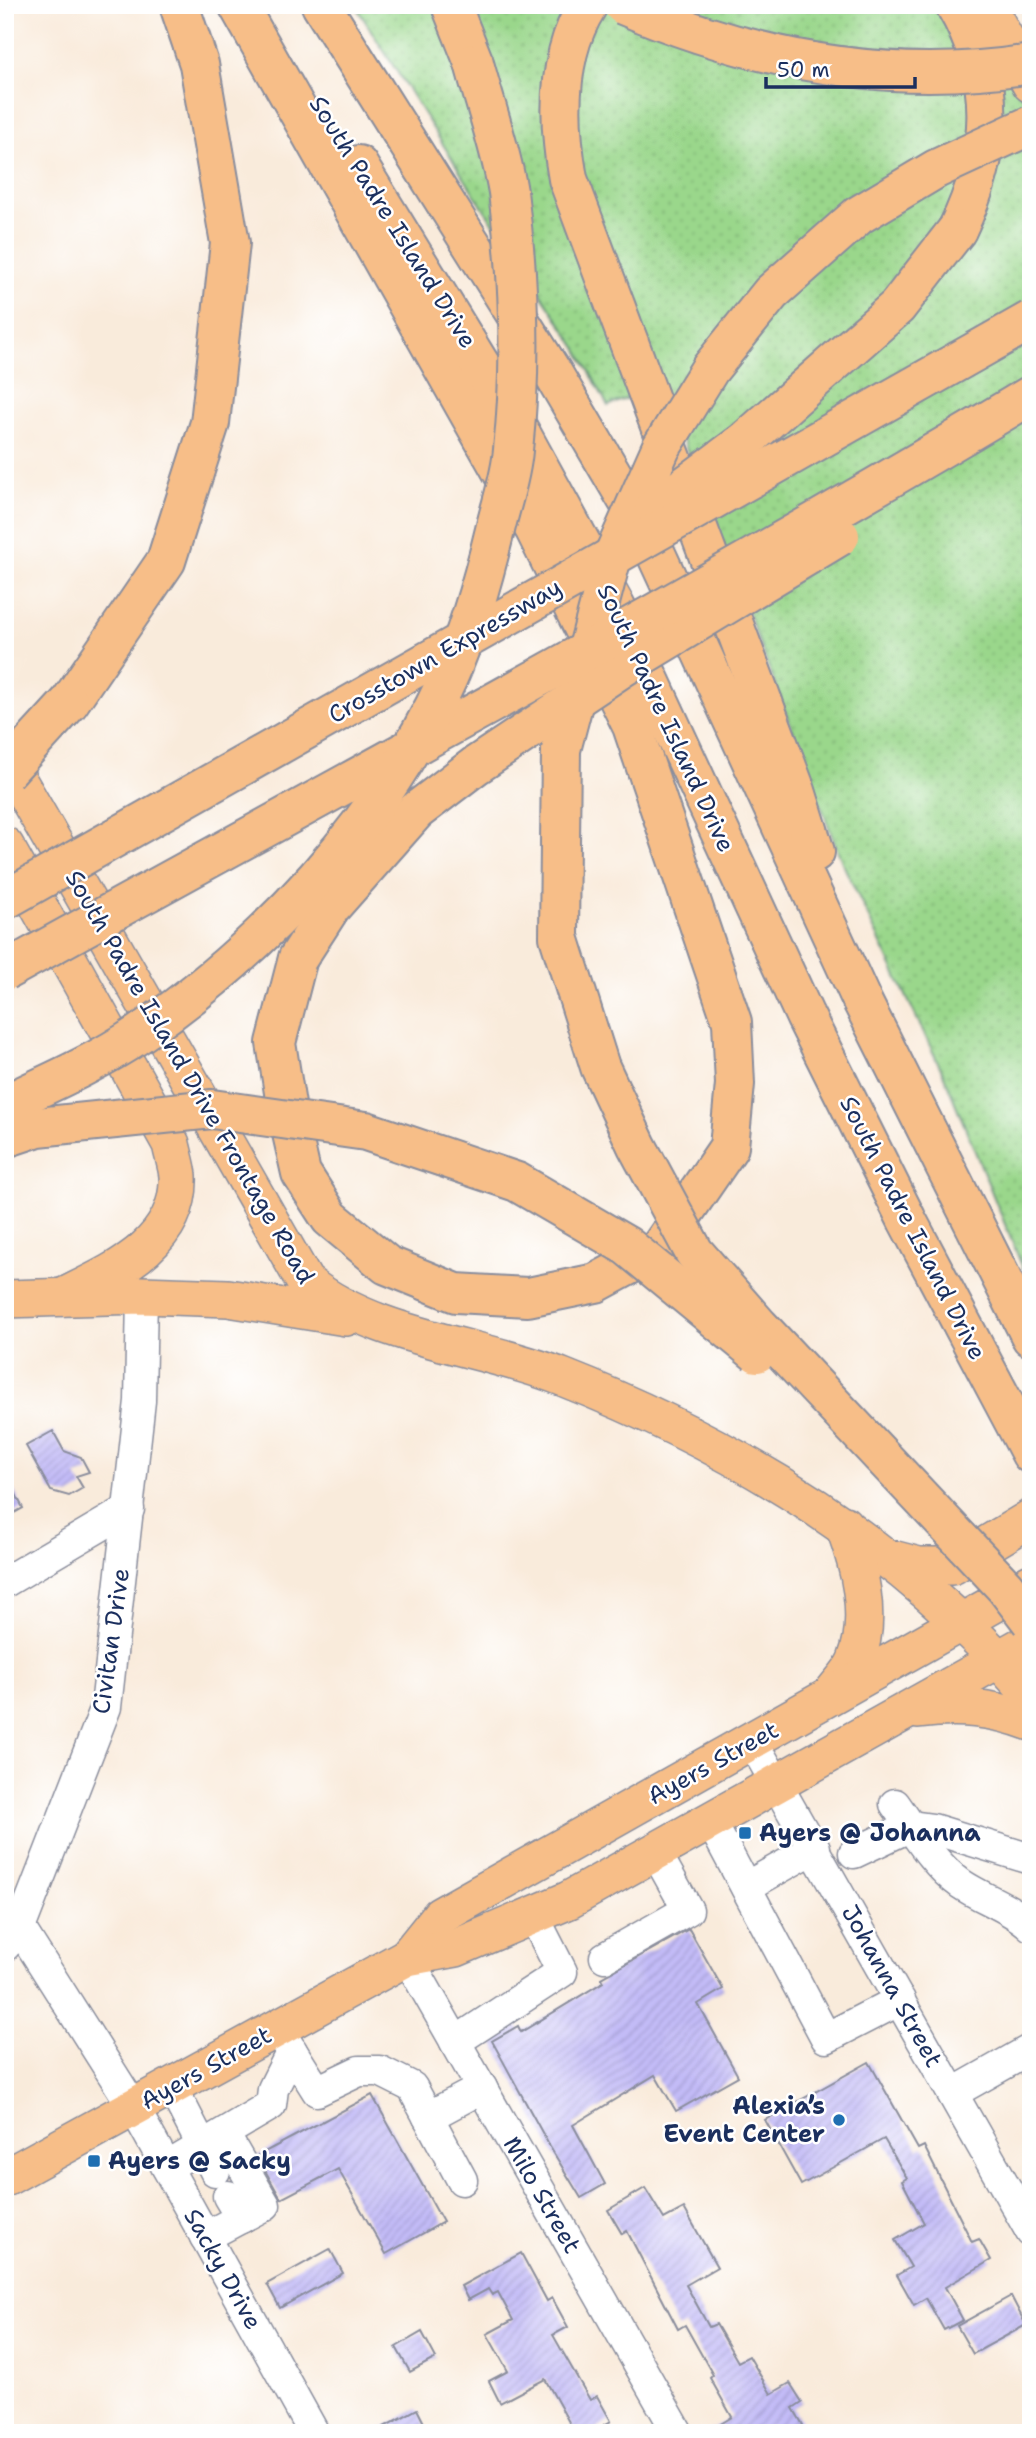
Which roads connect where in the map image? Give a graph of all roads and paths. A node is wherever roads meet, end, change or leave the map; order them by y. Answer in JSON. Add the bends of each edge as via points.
{"nodes":[{"id":1,"x":179,"y":5,"type":"edge"},
{"id":2,"x":238,"y":5,"type":"edge"},
{"id":3,"x":260,"y":5,"type":"edge"},
{"id":4,"x":321,"y":5,"type":"edge"},
{"id":5,"x":451,"y":5,"type":"edge"},
{"id":6,"x":588,"y":5,"type":"edge"},
{"id":7,"x":623,"y":5,"type":"edge"},
{"id":8,"x":955,"y":5,"type":"edge"},
{"id":9,"x":985,"y":5,"type":"edge"},
{"id":10,"x":1031,"y":64,"type":"edge"},
{"id":11,"x":1031,"y":84,"type":"edge"},
{"id":12,"x":1031,"y":125,"type":"edge"},
{"id":13,"x":1031,"y":320,"type":"edge"},
{"id":14,"x":1031,"y":395,"type":"edge"},
{"id":15,"x":1031,"y":421,"type":"edge"},
{"id":16,"x":534,"y":600,"type":"junction"},
{"id":17,"x":5,"y":758,"type":"edge"},
{"id":18,"x":5,"y":773,"type":"edge"},
{"id":19,"x":5,"y":846,"type":"edge"},
{"id":20,"x":5,"y":900,"type":"edge"},
{"id":21,"x":5,"y":971,"type":"edge"},
{"id":22,"x":862,"y":1001,"type":"junction"},
{"id":23,"x":5,"y":1104,"type":"edge"},
{"id":24,"x":5,"y":1138,"type":"edge"},
{"id":25,"x":142,"y":1294,"type":"junction"},
{"id":26,"x":63,"y":1297,"type":"junction"},
{"id":27,"x":5,"y":1299,"type":"edge"},
{"id":28,"x":383,"y":1323,"type":"junction"},
{"id":29,"x":1031,"y":1337,"type":"edge"},
{"id":30,"x":1031,"y":1454,"type":"edge"},
{"id":31,"x":900,"y":1476,"type":"junction"},
{"id":32,"x":129,"y":1509,"type":"junction"},
{"id":33,"x":1031,"y":1518,"type":"edge"},
{"id":34,"x":844,"y":1525,"type":"junction"},
{"id":35,"x":888,"y":1558,"type":"junction"},
{"id":36,"x":5,"y":1582,"type":"edge"},
{"id":37,"x":1031,"y":1583,"type":"edge"},
{"id":38,"x":963,"y":1621,"type":"junction"},
{"id":39,"x":1031,"y":1621,"type":"edge"},
{"id":40,"x":1031,"y":1641,"type":"edge"},
{"id":41,"x":999,"y":1659,"type":"junction"},
{"id":42,"x":1031,"y":1695,"type":"edge"},
{"id":43,"x":829,"y":1697,"type":"junction"},
{"id":44,"x":906,"y":1711,"type":"junction"},
{"id":45,"x":1031,"y":1722,"type":"edge"},
{"id":46,"x":752,"y":1741,"type":"junction"},
{"id":47,"x":777,"y":1782,"type":"junction"},
{"id":48,"x":903,"y":1815,"type":"junction"},
{"id":49,"x":710,"y":1820,"type":"junction"},
{"id":50,"x":606,"y":1823,"type":"junction"},
{"id":51,"x":815,"y":1848,"type":"junction"},
{"id":52,"x":655,"y":1851,"type":"junction"},
{"id":53,"x":854,"y":1853,"type":"dead end"},
{"id":54,"x":1031,"y":1859,"type":"edge"},
{"id":55,"x":746,"y":1887,"type":"junction"},
{"id":56,"x":533,"y":1915,"type":"junction"},
{"id":57,"x":1031,"y":1926,"type":"edge"},
{"id":58,"x":13,"y":1937,"type":"edge"},
{"id":59,"x":407,"y":1957,"type":"junction"},
{"id":60,"x":605,"y":1957,"type":"dead end"},
{"id":61,"x":900,"y":2000,"type":"junction"},
{"id":62,"x":285,"y":2040,"type":"junction"},
{"id":63,"x":455,"y":2042,"type":"junction"},
{"id":64,"x":1031,"y":2049,"type":"edge"},
{"id":65,"x":172,"y":2087,"type":"junction"},
{"id":66,"x":482,"y":2088,"type":"junction"},
{"id":67,"x":953,"y":2093,"type":"junction"},
{"id":68,"x":134,"y":2108,"type":"junction"},
{"id":69,"x":428,"y":2117,"type":"junction"},
{"id":70,"x":5,"y":2178,"type":"edge"},
{"id":71,"x":462,"y":2180,"type":"dead end"},
{"id":72,"x":209,"y":2185,"type":"junction"},
{"id":73,"x":1031,"y":2232,"type":"edge"},
{"id":74,"x":314,"y":2433,"type":"edge"},
{"id":75,"x":678,"y":2433,"type":"edge"}],
"edges":[{"from":1,"to":18,"type":"highway","bridge":true,"via":[[200,64],[230,243],[210,423],[166,561],[69,703]]},
{"from":2,"to":15,"type":"highway","bridge":true,"via":[[535,530],[632,726],[732,1022],[735,1084],[729,1147],[659,1249],[596,1283],[528,1297],[456,1293],[387,1265],[330,1218],[301,1173],[276,1043],[298,958],[331,907],[416,811],[475,766],[622,667]]},
{"from":3,"to":30,"type":"highway","name":"South Padre Island Drive","via":[[508,410],[616,607],[806,1016]]},
{"from":4,"to":22,"type":"highway","via":[[552,372],[645,530]]},
{"from":5,"to":23,"type":"highway","bridge":true,"via":[[474,63],[507,189],[516,285],[518,385],[513,454],[484,576],[448,679],[393,777],[352,838],[294,902],[231,962],[139,1034]]},
{"from":6,"to":22,"type":"highway","via":[[568,56],[562,98],[560,134],[568,179],[796,791]]},
{"from":7,"to":10,"type":"highway","bridge":true,"via":[[719,42],[845,67],[933,72]]},
{"from":8,"to":16,"type":"highway","bridge":true,"via":[[978,53],[987,103],[985,154],[975,194],[957,230],[897,307],[802,393]]},
{"from":9,"to":11,"type":"main road"},
{"from":12,"to":31,"type":"highway","bridge":true,"via":[[936,169],[859,215],[771,293],[710,369],[661,448],[611,561],[561,750],[559,937],[600,1067],[694,1252]]},
{"from":13,"to":16,"type":"highway","name":"Crosstown Expressway","bridge":true},
{"from":14,"to":21,"type":"highway","bridge":true,"via":[[517,688]]},
{"from":16,"to":20,"type":"highway","name":"Crosstown Expressway","bridge":true},
{"from":17,"to":28,"type":"main road","name":"South Padre Island Drive Frontage Road","via":[[304,1282],[329,1302]]},
{"from":19,"to":26,"type":"main road","via":[[171,1144],[178,1176],[172,1208],[160,1235],[131,1262]]},
{"from":22,"to":29,"type":"highway"},
{"from":24,"to":31,"type":"highway","bridge":true,"via":[[38,1127],[212,1109],[366,1131],[517,1182],[627,1246]]},
{"from":25,"to":26,"type":"main road"},
{"from":25,"to":28,"type":"main road","via":[[228,1298]]},
{"from":25,"to":32,"type":"street","name":"Civitan Drive","via":[[140,1401]]},
{"from":26,"to":27,"type":"main road"},
{"from":28,"to":34,"type":"main road","name":"South Padre Island Drive Frontage Road","via":[[559,1376],[618,1401],[724,1451]]},
{"from":31,"to":39,"type":"highway","bridge":true,"via":[[1005,1587]]},
{"from":32,"to":36,"type":"street"},
{"from":32,"to":58,"type":"street","name":"Civitan Drive","via":[[106,1707]]},
{"from":33,"to":35,"type":"main road","via":[[952,1566],[919,1566]]},
{"from":34,"to":35,"type":"main road","name":"South Padre Island Drive Frontage Road"},
{"from":34,"to":43,"type":"main road","via":[[855,1555],[863,1638],[856,1662]]},
{"from":35,"to":38,"type":"main road","name":"South Padre Island Drive Frontage Road"},
{"from":37,"to":38,"type":"main road","name":"Ayers Street"},
{"from":38,"to":41,"type":"main road","name":"South Padre Island Drive Frontage Road"},
{"from":38,"to":43,"type":"main road","name":"Ayers Street"},
{"from":40,"to":41,"type":"main road","name":"Ayers Street"},
{"from":41,"to":42,"type":"main road","name":"South Padre Island Drive Frontage Road"},
{"from":41,"to":44,"type":"main road","name":"Ayers Street"},
{"from":43,"to":46,"type":"main road","name":"Ayers Street"},
{"from":44,"to":45,"type":"main road","via":[[980,1707]]},
{"from":44,"to":47,"type":"main road","name":"Ayers Street"},
{"from":46,"to":47,"type":"street","name":"Johanna Street"},
{"from":46,"to":50,"type":"main road","name":"Ayers Street"},
{"from":47,"to":49,"type":"main road","name":"Ayers Street"},
{"from":47,"to":51,"type":"street","name":"Johanna Street"},
{"from":48,"to":53,"type":"street"},
{"from":48,"to":54,"type":"street"},
{"from":48,"to":57,"type":"street","via":[[932,1856],[959,1882]]},
{"from":49,"to":52,"type":"main road","name":"Ayers Street"},
{"from":49,"to":55,"type":"street"},
{"from":50,"to":52,"type":"main road","via":[[625,1838]]},
{"from":50,"to":59,"type":"main road","name":"Ayers Street","via":[[440,1916]]},
{"from":51,"to":55,"type":"street"},
{"from":51,"to":61,"type":"street","name":"Johanna Street"},
{"from":52,"to":56,"type":"main road","name":"Ayers Street"},
{"from":52,"to":60,"type":"street","via":[[688,1910]]},
{"from":55,"to":61,"type":"street","via":[[827,2038]]},
{"from":56,"to":59,"type":"main road","name":"Ayers Street","via":[[456,1948]]},
{"from":56,"to":63,"type":"street","via":[[562,1972]]},
{"from":58,"to":68,"type":"street","name":"Sacky Drive"},
{"from":59,"to":62,"type":"main road","name":"Ayers Street"},
{"from":59,"to":63,"type":"street","name":"Milo Street"},
{"from":61,"to":67,"type":"street","name":"Johanna Street"},
{"from":62,"to":65,"type":"main road","name":"Ayers Street"},
{"from":62,"to":69,"type":"street","via":[[317,2091],[359,2071],[380,2071],[412,2087]]},
{"from":62,"to":72,"type":"street","via":[[271,2105]]},
{"from":63,"to":66,"type":"street","name":"Milo Street"},
{"from":64,"to":67,"type":"street"},
{"from":65,"to":68,"type":"main road","name":"Ayers Street"},
{"from":65,"to":72,"type":"street"},
{"from":66,"to":69,"type":"street"},
{"from":66,"to":75,"type":"street","name":"Milo Street"},
{"from":67,"to":73,"type":"street","name":"Johanna Street"},
{"from":68,"to":70,"type":"main road","name":"Ayers Street"},
{"from":68,"to":72,"type":"street","name":"Sacky Drive"},
{"from":69,"to":71,"type":"street"},
{"from":72,"to":74,"type":"street","name":"Sacky Drive"}]}
